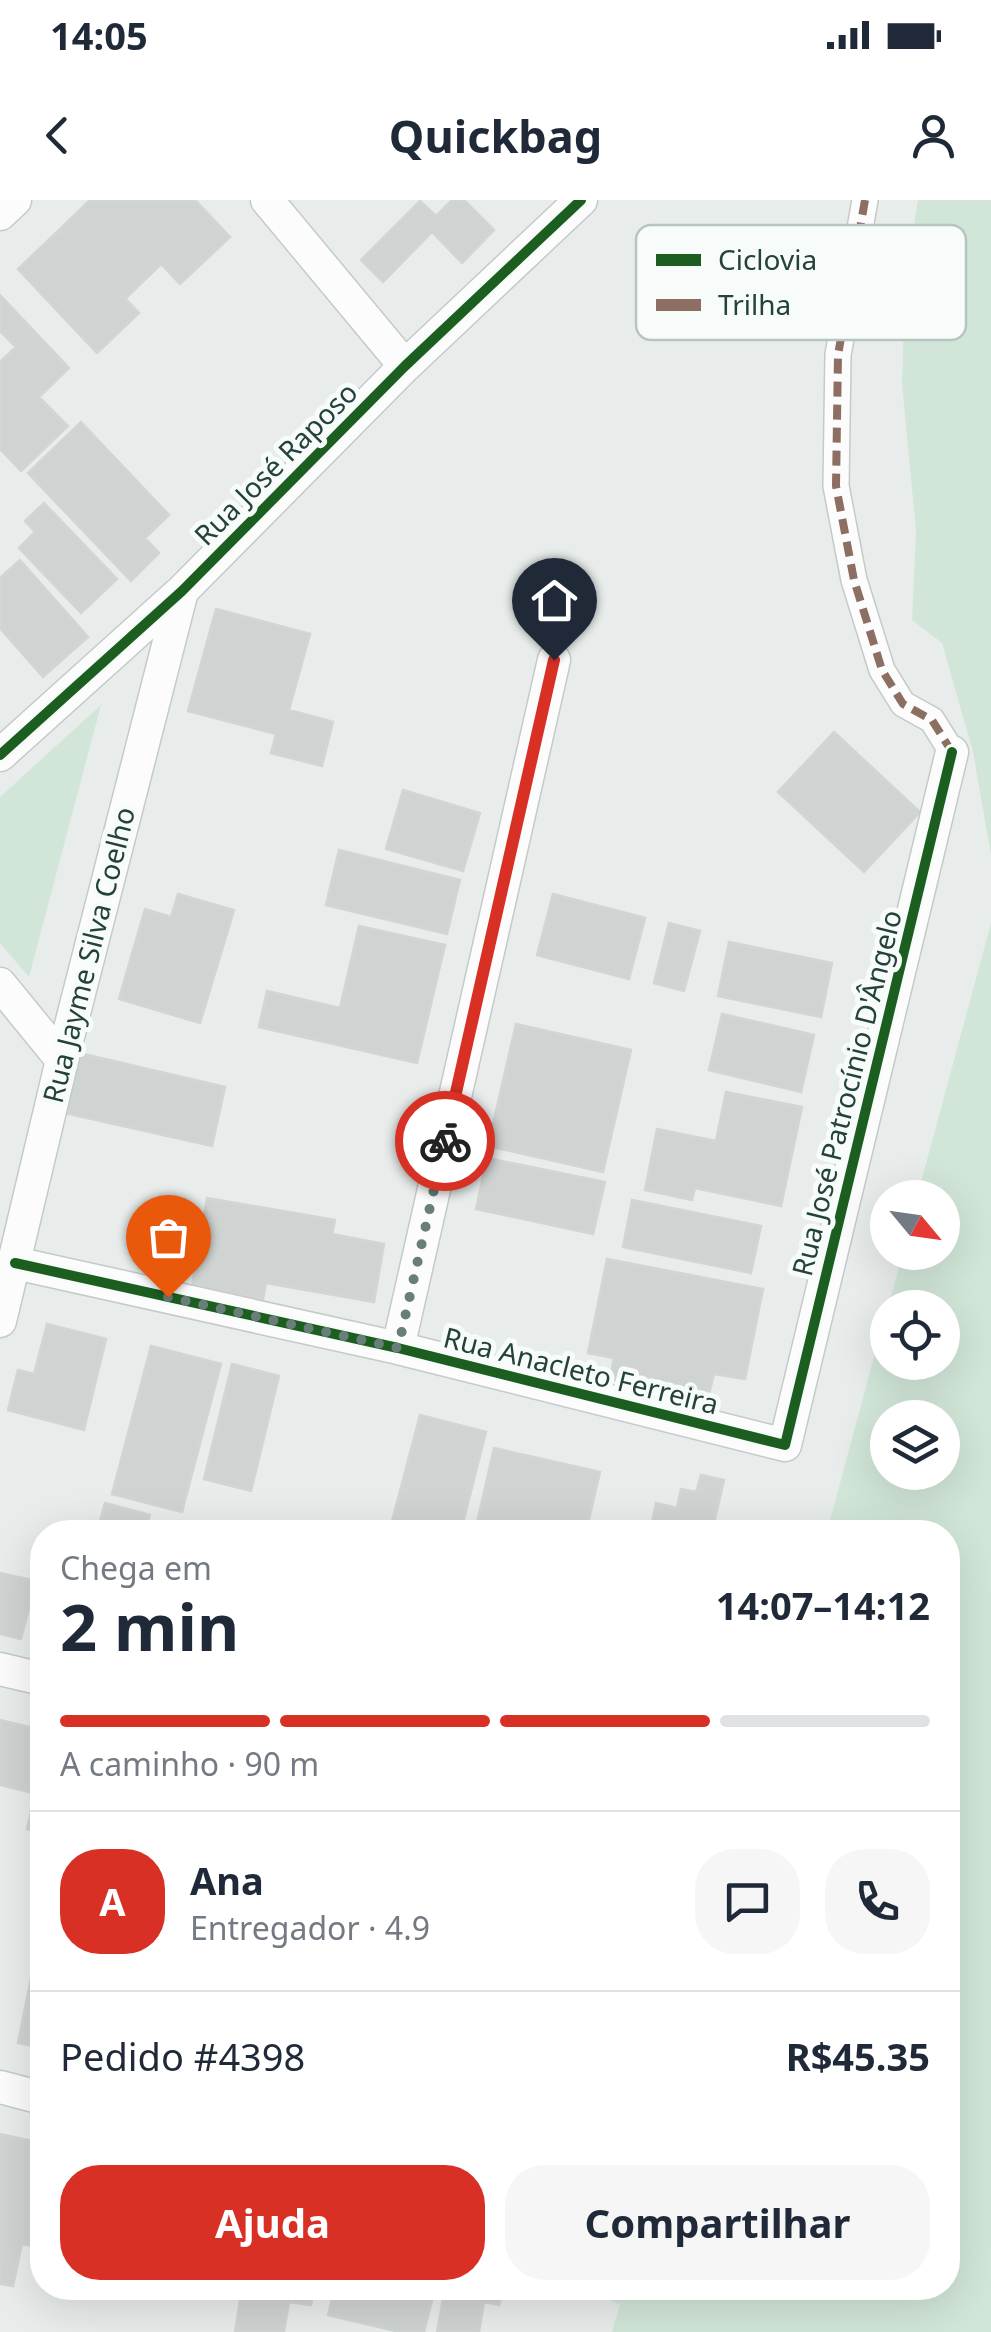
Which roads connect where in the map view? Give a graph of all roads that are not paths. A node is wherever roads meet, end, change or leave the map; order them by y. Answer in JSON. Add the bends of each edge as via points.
{"nodes":[{"id":1,"x":15,"y":200,"type":"edge"},
{"id":2,"x":267,"y":200,"type":"edge"},
{"id":3,"x":581,"y":200,"type":"edge"},
{"id":4,"x":865,"y":200,"type":"edge"},
{"id":5,"x":0,"y":214,"type":"edge"},
{"id":6,"x":861,"y":225,"type":"edge"},
{"id":7,"x":841,"y":340,"type":"edge"},
{"id":8,"x":405,"y":366,"type":"junction"},
{"id":9,"x":182,"y":591,"type":"junction"},
{"id":10,"x":554,"y":660,"type":"dead end"},
{"id":11,"x":952,"y":752,"type":"joint"},
{"id":12,"x":0,"y":755,"type":"edge"},
{"id":13,"x":0,"y":984,"type":"edge"},
{"id":14,"x":62,"y":1060,"type":"junction"},
{"id":15,"x":15,"y":1263,"type":"junction"},
{"id":16,"x":0,"y":1321,"type":"edge"},
{"id":17,"x":398,"y":1348,"type":"junction"},
{"id":18,"x":785,"y":1445,"type":"joint"},
{"id":19,"x":0,"y":1670,"type":"edge"},
{"id":20,"x":30,"y":1676,"type":"edge"},
{"id":21,"x":0,"y":2088,"type":"edge"},
{"id":22,"x":30,"y":2095,"type":"edge"}],
"edges":[{"from":1,"to":5,"type":"street"},
{"from":2,"to":8,"type":"street"},
{"from":3,"to":8,"type":"street","name":"Rua José Raposo"},
{"from":4,"to":6,"type":"street"},
{"from":7,"to":11,"type":"street","via":[[836,486],[854,580],[882,670],[903,704],[932,720]]},
{"from":8,"to":9,"type":"street","name":"Rua José Raposo"},
{"from":9,"to":12,"type":"street","name":"Rua José Raposo"},
{"from":9,"to":14,"type":"street","name":"Rua Jayme Silva Coelho"},
{"from":10,"to":17,"type":"street"},
{"from":11,"to":18,"type":"street","name":"Rua José Patrocínio D'Ângelo"},
{"from":13,"to":14,"type":"street"},
{"from":14,"to":15,"type":"street","name":"Rua Jayme Silva Coelho"},
{"from":15,"to":16,"type":"street","name":"Rua Jayme Silva Coelho"},
{"from":15,"to":17,"type":"street","name":"Rua Anacleto Ferreira"},
{"from":17,"to":18,"type":"street","name":"Rua Anacleto Ferreira"},
{"from":19,"to":20,"type":"street"},
{"from":21,"to":22,"type":"street"}]}
